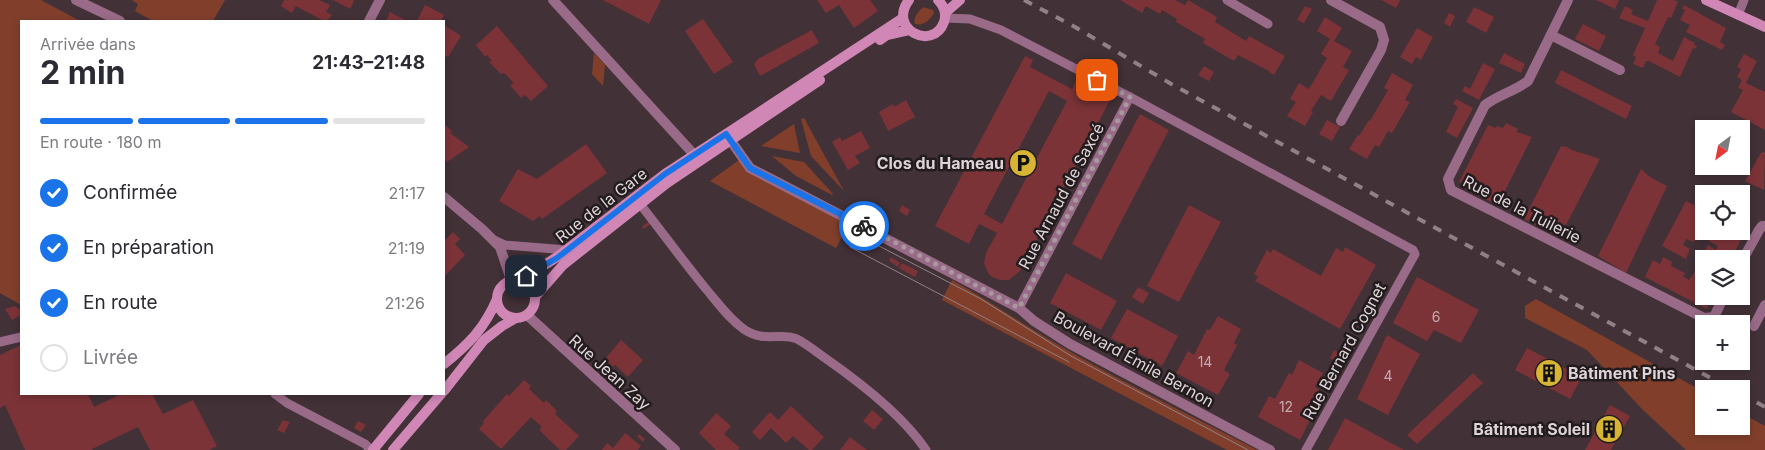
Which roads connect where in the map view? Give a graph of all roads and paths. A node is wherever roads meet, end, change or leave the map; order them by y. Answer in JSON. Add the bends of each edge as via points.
{"nodes":[{"id":1,"x":76,"y":0,"type":"edge"},
{"id":2,"x":380,"y":0,"type":"edge"},
{"id":3,"x":554,"y":0,"type":"edge"},
{"id":4,"x":909,"y":0,"type":"edge"},
{"id":5,"x":938,"y":0,"type":"edge"},
{"id":6,"x":960,"y":0,"type":"edge"},
{"id":7,"x":1227,"y":0,"type":"edge"},
{"id":8,"x":1331,"y":0,"type":"edge"},
{"id":9,"x":1568,"y":0,"type":"edge"},
{"id":10,"x":1706,"y":0,"type":"edge"},
{"id":11,"x":1744,"y":0,"type":"edge"},
{"id":12,"x":945,"y":15,"type":"junction"},
{"id":13,"x":1738,"y":15,"type":"junction"},
{"id":14,"x":903,"y":18,"type":"junction"},
{"id":15,"x":118,"y":20,"type":"edge"},
{"id":16,"x":369,"y":20,"type":"edge"},
{"id":17,"x":1268,"y":24,"type":"dead end"},
{"id":18,"x":1765,"y":27,"type":"edge"},
{"id":19,"x":909,"y":30,"type":"junction"},
{"id":20,"x":1551,"y":34,"type":"junction"},
{"id":21,"x":1620,"y":70,"type":"dead end"},
{"id":22,"x":1130,"y":97,"type":"junction"},
{"id":23,"x":1341,"y":121,"type":"dead end"},
{"id":24,"x":728,"y":137,"type":"junction"},
{"id":25,"x":697,"y":158,"type":"junction"},
{"id":26,"x":445,"y":199,"type":"edge"},
{"id":27,"x":640,"y":204,"type":"junction"},
{"id":28,"x":1764,"y":224,"type":"edge"},
{"id":29,"x":491,"y":239,"type":"junction"},
{"id":30,"x":567,"y":250,"type":"junction"},
{"id":31,"x":1749,"y":250,"type":"edge"},
{"id":32,"x":514,"y":280,"type":"junction"},
{"id":33,"x":535,"y":297,"type":"junction"},
{"id":34,"x":496,"y":299,"type":"junction"},
{"id":35,"x":1720,"y":305,"type":"edge"},
{"id":36,"x":1765,"y":305,"type":"edge"},
{"id":37,"x":1019,"y":308,"type":"junction"},
{"id":38,"x":526,"y":315,"type":"junction"},
{"id":39,"x":516,"y":318,"type":"junction"},
{"id":40,"x":1754,"y":326,"type":"dead end"},
{"id":41,"x":20,"y":337,"type":"edge"},
{"id":42,"x":0,"y":342,"type":"edge"},
{"id":43,"x":445,"y":363,"type":"edge"},
{"id":44,"x":445,"y":390,"type":"edge"},
{"id":45,"x":276,"y":395,"type":"edge"},
{"id":46,"x":417,"y":395,"type":"edge"},
{"id":47,"x":440,"y":395,"type":"edge"},
{"id":48,"x":672,"y":449,"type":"edge"},
{"id":49,"x":372,"y":450,"type":"edge"},
{"id":50,"x":393,"y":450,"type":"edge"},
{"id":51,"x":926,"y":450,"type":"edge"},
{"id":52,"x":1270,"y":450,"type":"edge"},
{"id":53,"x":1306,"y":450,"type":"edge"}],
"edges":[{"from":1,"to":15,"type":"street"},
{"from":2,"to":16,"type":"street"},
{"from":3,"to":25,"type":"street"},
{"from":4,"to":14,"type":"street"},
{"from":5,"to":12,"type":"street"},
{"from":6,"to":12,"type":"street","name":"Rue de la Gare"},
{"from":7,"to":17,"type":"lane"},
{"from":8,"to":23,"type":"street","via":[[1380,27],[1384,40]]},
{"from":9,"to":20,"type":"street","name":"Rue de la Tuilerie"},
{"from":10,"to":13,"type":"street"},
{"from":11,"to":13,"type":"lane"},
{"from":12,"to":19,"type":"street","name":"Rue de la Gare","via":[[939,30],[928,36]]},
{"from":12,"to":22,"type":"lane","via":[[970,19],[1001,30]]},
{"from":13,"to":18,"type":"street"},
{"from":14,"to":19,"type":"street"},
{"from":14,"to":24,"type":"street","name":"Rue de la Gare"},
{"from":19,"to":24,"type":"street","name":"Rue de la Gare","via":[[887,35]]},
{"from":20,"to":21,"type":"street"},
{"from":20,"to":35,"type":"street","name":"Rue de la Tuilerie","via":[[1528,81],[1485,105],[1448,179],[1451,190],[1704,318],[1714,317]]},
{"from":22,"to":37,"type":"lane","name":"Rue Arnaud de Saxcé"},
{"from":22,"to":53,"type":"lane","name":"Rue Bernard Cognet","via":[[1413,250],[1415,254]]},
{"from":24,"to":25,"type":"street","name":"Rue de la Gare"},
{"from":24,"to":37,"type":"street","name":"Boulevard Émile Bernon","via":[[750,168]]},
{"from":25,"to":27,"type":"street","name":"Rue de la Gare"},
{"from":25,"to":30,"type":"street","name":"Rue de la Gare","via":[[665,174]]},
{"from":26,"to":29,"type":"street"},
{"from":27,"to":33,"type":"street","name":"Rue de la Gare","via":[[563,265]]},
{"from":27,"to":51,"type":"lane","via":[[728,315],[746,331],[766,338],[796,338],[835,365],[896,416],[917,435]]},
{"from":28,"to":31,"type":"street"},
{"from":29,"to":30,"type":"lane","via":[[503,245]]},
{"from":29,"to":32,"type":"street","via":[[500,247]]},
{"from":30,"to":32,"type":"street","name":"Rue de la Gare","via":[[535,271]]},
{"from":32,"to":33,"type":"street","via":[[522,280],[531,287]]},
{"from":32,"to":34,"type":"street","via":[[500,287]]},
{"from":33,"to":38,"type":"street","via":[[533,307]]},
{"from":34,"to":39,"type":"street","via":[[501,310]]},
{"from":34,"to":43,"type":"street","via":[[477,334]]},
{"from":36,"to":40,"type":"street"},
{"from":37,"to":52,"type":"street","name":"Boulevard Émile Bernon","via":[[1070,344]]},
{"from":38,"to":39,"type":"street"},
{"from":38,"to":48,"type":"street","name":"Rue Jean Zay"},
{"from":39,"to":44,"type":"street","via":[[484,340]]},
{"from":41,"to":42,"type":"lane"},
{"from":45,"to":49,"type":"lane"},
{"from":46,"to":49,"type":"street"},
{"from":47,"to":50,"type":"street"}]}
